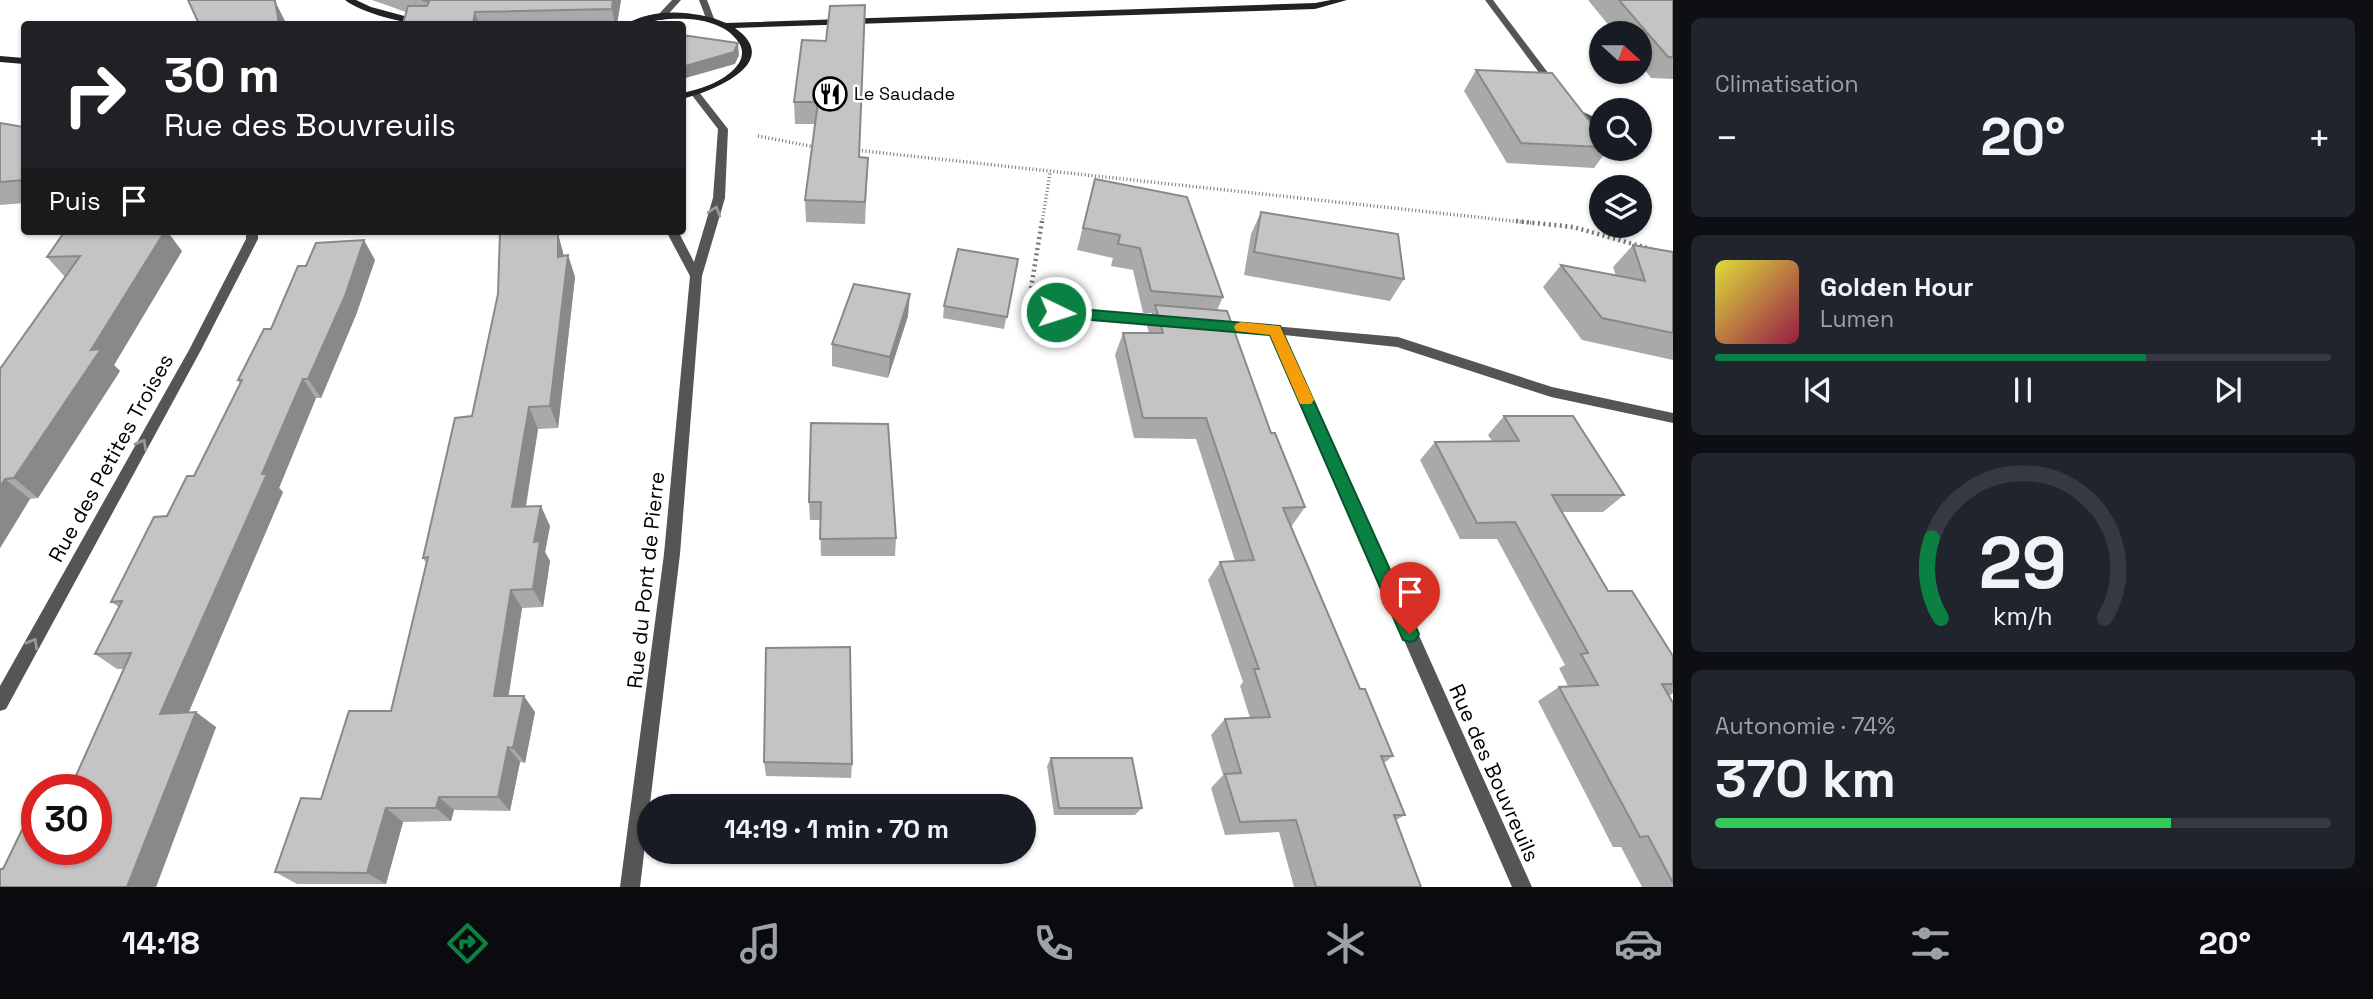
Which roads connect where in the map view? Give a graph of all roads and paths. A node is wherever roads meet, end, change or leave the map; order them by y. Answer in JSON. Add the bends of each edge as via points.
{"nodes":[{"id":1,"x":349,"y":0,"type":"edge"},
{"id":2,"x":677,"y":0,"type":"edge"},
{"id":3,"x":704,"y":0,"type":"edge"},
{"id":4,"x":1343,"y":0,"type":"edge"},
{"id":5,"x":1489,"y":0,"type":"edge"},
{"id":6,"x":368,"y":9,"type":"junction"},
{"id":7,"x":660,"y":18,"type":"junction"},
{"id":8,"x":384,"y":21,"type":"edge"},
{"id":9,"x":417,"y":21,"type":"edge"},
{"id":10,"x":646,"y":21,"type":"edge"},
{"id":11,"x":711,"y":21,"type":"junction"},
{"id":12,"x":769,"y":24,"type":"junction"},
{"id":13,"x":724,"y":26,"type":"junction"},
{"id":14,"x":746,"y":47,"type":"junction"},
{"id":15,"x":0,"y":59,"type":"edge"},
{"id":16,"x":21,"y":61,"type":"edge"},
{"id":17,"x":696,"y":94,"type":"junction"},
{"id":18,"x":686,"y":95,"type":"edge"},
{"id":19,"x":1589,"y":118,"type":"edge"},
{"id":20,"x":723,"y":129,"type":"junction"},
{"id":21,"x":827,"y":148,"type":"edge"},
{"id":22,"x":853,"y":150,"type":"edge"},
{"id":23,"x":1049,"y":173,"type":"junction"},
{"id":24,"x":252,"y":235,"type":"edge"},
{"id":25,"x":674,"y":235,"type":"edge"},
{"id":26,"x":1661,"y":251,"type":"edge"},
{"id":27,"x":696,"y":276,"type":"junction"},
{"id":28,"x":1056,"y":312,"type":"joint"},
{"id":29,"x":1179,"y":322,"type":"edge"},
{"id":30,"x":1207,"y":324,"type":"edge"},
{"id":31,"x":1275,"y":330,"type":"junction"},
{"id":32,"x":1673,"y":418,"type":"edge"},
{"id":33,"x":0,"y":703,"type":"edge"},
{"id":34,"x":630,"y":887,"type":"edge"},
{"id":35,"x":1522,"y":887,"type":"edge"}],
"edges":[{"from":1,"to":6,"type":"street"},
{"from":2,"to":7,"type":"street"},
{"from":3,"to":11,"type":"street"},
{"from":4,"to":12,"type":"street","via":[[1315,6]]},
{"from":5,"to":19,"type":"street","via":[[1573,111]]},
{"from":6,"to":8,"type":"street"},
{"from":6,"to":9,"type":"street"},
{"from":7,"to":10,"type":"street"},
{"from":7,"to":11,"type":"street"},
{"from":11,"to":13,"type":"street"},
{"from":12,"to":13,"type":"street"},
{"from":12,"to":14,"type":"street"},
{"from":13,"to":14,"type":"street"},
{"from":14,"to":17,"type":"street","via":[[745,61],[736,74]]},
{"from":15,"to":16,"type":"street"},
{"from":17,"to":18,"type":"street"},
{"from":17,"to":20,"type":"street"},
{"from":20,"to":21,"type":"path"},
{"from":27,"to":20,"type":"street","name":"Rue du Pont de Pierre","one_way":true,"via":[[719,198]]},
{"from":22,"to":23,"type":"path"},
{"from":23,"to":26,"type":"path","via":[[1573,227]]},
{"from":23,"to":28,"type":"path","via":[[1030,297]]},
{"from":33,"to":24,"type":"street","name":"Rue des Petites Troises","one_way":true,"via":[[195,350]]},
{"from":25,"to":27,"type":"street"},
{"from":27,"to":34,"type":"street","name":"Rue du Pont de Pierre","via":[[672,555]]},
{"from":28,"to":29,"type":"street"},
{"from":30,"to":31,"type":"street"},
{"from":31,"to":32,"type":"street","via":[[1398,342],[1551,392]]},
{"from":31,"to":35,"type":"street","name":"Rue des Bouvreuils"}]}
